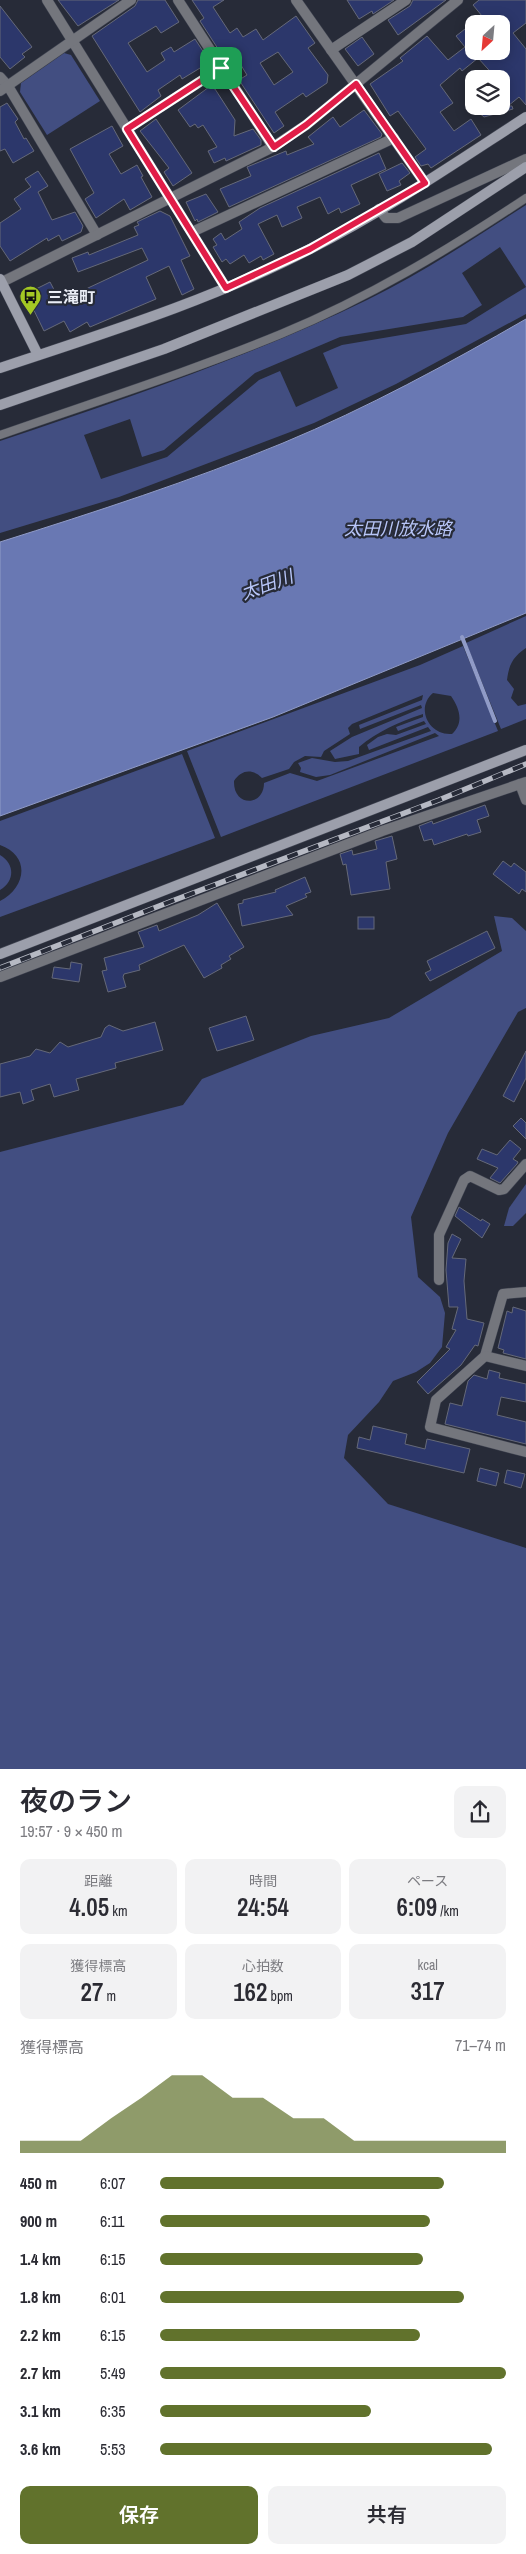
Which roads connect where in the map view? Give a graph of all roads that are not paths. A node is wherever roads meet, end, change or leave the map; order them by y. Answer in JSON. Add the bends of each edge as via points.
{"nodes":[{"id":1,"x":47,"y":0,"type":"edge"},
{"id":2,"x":132,"y":0,"type":"edge"},
{"id":3,"x":178,"y":0,"type":"edge"},
{"id":4,"x":296,"y":0,"type":"edge"},
{"id":5,"x":406,"y":0,"type":"edge"},
{"id":6,"x":458,"y":0,"type":"edge"},
{"id":7,"x":73,"y":40,"type":"junction"},
{"id":8,"x":332,"y":50,"type":"junction"},
{"id":9,"x":221,"y":68,"type":"junction"},
{"id":10,"x":0,"y":77,"type":"edge"},
{"id":11,"x":356,"y":84,"type":"junction"},
{"id":12,"x":4,"y":88,"type":"edge"},
{"id":13,"x":526,"y":118,"type":"edge"},
{"id":14,"x":127,"y":129,"type":"junction"},
{"id":15,"x":394,"y":138,"type":"junction"},
{"id":16,"x":274,"y":147,"type":"junction"},
{"id":17,"x":526,"y":159,"type":"edge"},
{"id":18,"x":526,"y":167,"type":"edge"},
{"id":19,"x":425,"y":183,"type":"junction"},
{"id":20,"x":526,"y":198,"type":"edge"},
{"id":21,"x":171,"y":199,"type":"junction"},
{"id":22,"x":378,"y":210,"type":"junction"},
{"id":23,"x":192,"y":232,"type":"junction"},
{"id":24,"x":97,"y":235,"type":"junction"},
{"id":25,"x":1,"y":281,"type":"edge"},
{"id":26,"x":226,"y":288,"type":"junction"},
{"id":27,"x":38,"y":356,"type":"junction"},
{"id":28,"x":0,"y":368,"type":"edge"},
{"id":29,"x":0,"y":405,"type":"edge"},
{"id":30,"x":0,"y":435,"type":"edge"},
{"id":31,"x":526,"y":750,"type":"edge"},
{"id":32,"x":523,"y":783,"type":"edge"},
{"id":33,"x":526,"y":800,"type":"edge"},
{"id":34,"x":0,"y":954,"type":"edge"},
{"id":35,"x":0,"y":978,"type":"edge"},
{"id":36,"x":526,"y":1164,"type":"edge"},
{"id":37,"x":439,"y":1280,"type":"dead end"},
{"id":38,"x":526,"y":1292,"type":"edge"},
{"id":39,"x":484,"y":1356,"type":"junction"},
{"id":40,"x":526,"y":1366,"type":"edge"},
{"id":41,"x":526,"y":1452,"type":"edge"}],
"edges":[{"from":1,"to":7,"type":"street"},
{"from":2,"to":7,"type":"street"},
{"from":3,"to":9,"type":"street"},
{"from":4,"to":8,"type":"street"},
{"from":5,"to":8,"type":"street"},
{"from":6,"to":11,"type":"street"},
{"from":7,"to":12,"type":"street"},
{"from":7,"to":14,"type":"street"},
{"from":8,"to":11,"type":"street"},
{"from":9,"to":14,"type":"street"},
{"from":9,"to":16,"type":"street"},
{"from":10,"to":12,"type":"street"},
{"from":11,"to":15,"type":"street"},
{"from":11,"to":16,"type":"street"},
{"from":12,"to":24,"type":"street"},
{"from":13,"to":19,"type":"street"},
{"from":14,"to":21,"type":"street"},
{"from":15,"to":19,"type":"street"},
{"from":15,"to":23,"type":"street"},
{"from":16,"to":21,"type":"street"},
{"from":17,"to":22,"type":"street","via":[[398,218],[386,218]]},
{"from":18,"to":29,"type":"street","via":[[412,242],[348,275],[164,349]]},
{"from":19,"to":22,"type":"street"},
{"from":20,"to":30,"type":"lane","via":[[472,235],[402,276],[283,333],[143,387]]},
{"from":21,"to":23,"type":"street"},
{"from":21,"to":24,"type":"street"},
{"from":22,"to":26,"type":"street","via":[[310,249]]},
{"from":23,"to":26,"type":"street"},
{"from":24,"to":25,"type":"street"},
{"from":25,"to":27,"type":"street"},
{"from":26,"to":27,"type":"street"},
{"from":27,"to":28,"type":"street"},
{"from":31,"to":34,"type":"street"},
{"from":32,"to":33,"type":"street"},
{"from":32,"to":35,"type":"street","via":[[382,831]]},
{"from":36,"to":37,"type":"street","via":[[504,1189],[499,1190],[470,1176],[464,1180],[439,1235]]},
{"from":38,"to":39,"type":"street","via":[[503,1294]]},
{"from":39,"to":40,"type":"street"},
{"from":39,"to":41,"type":"street","via":[[436,1400],[430,1427]]}]}
